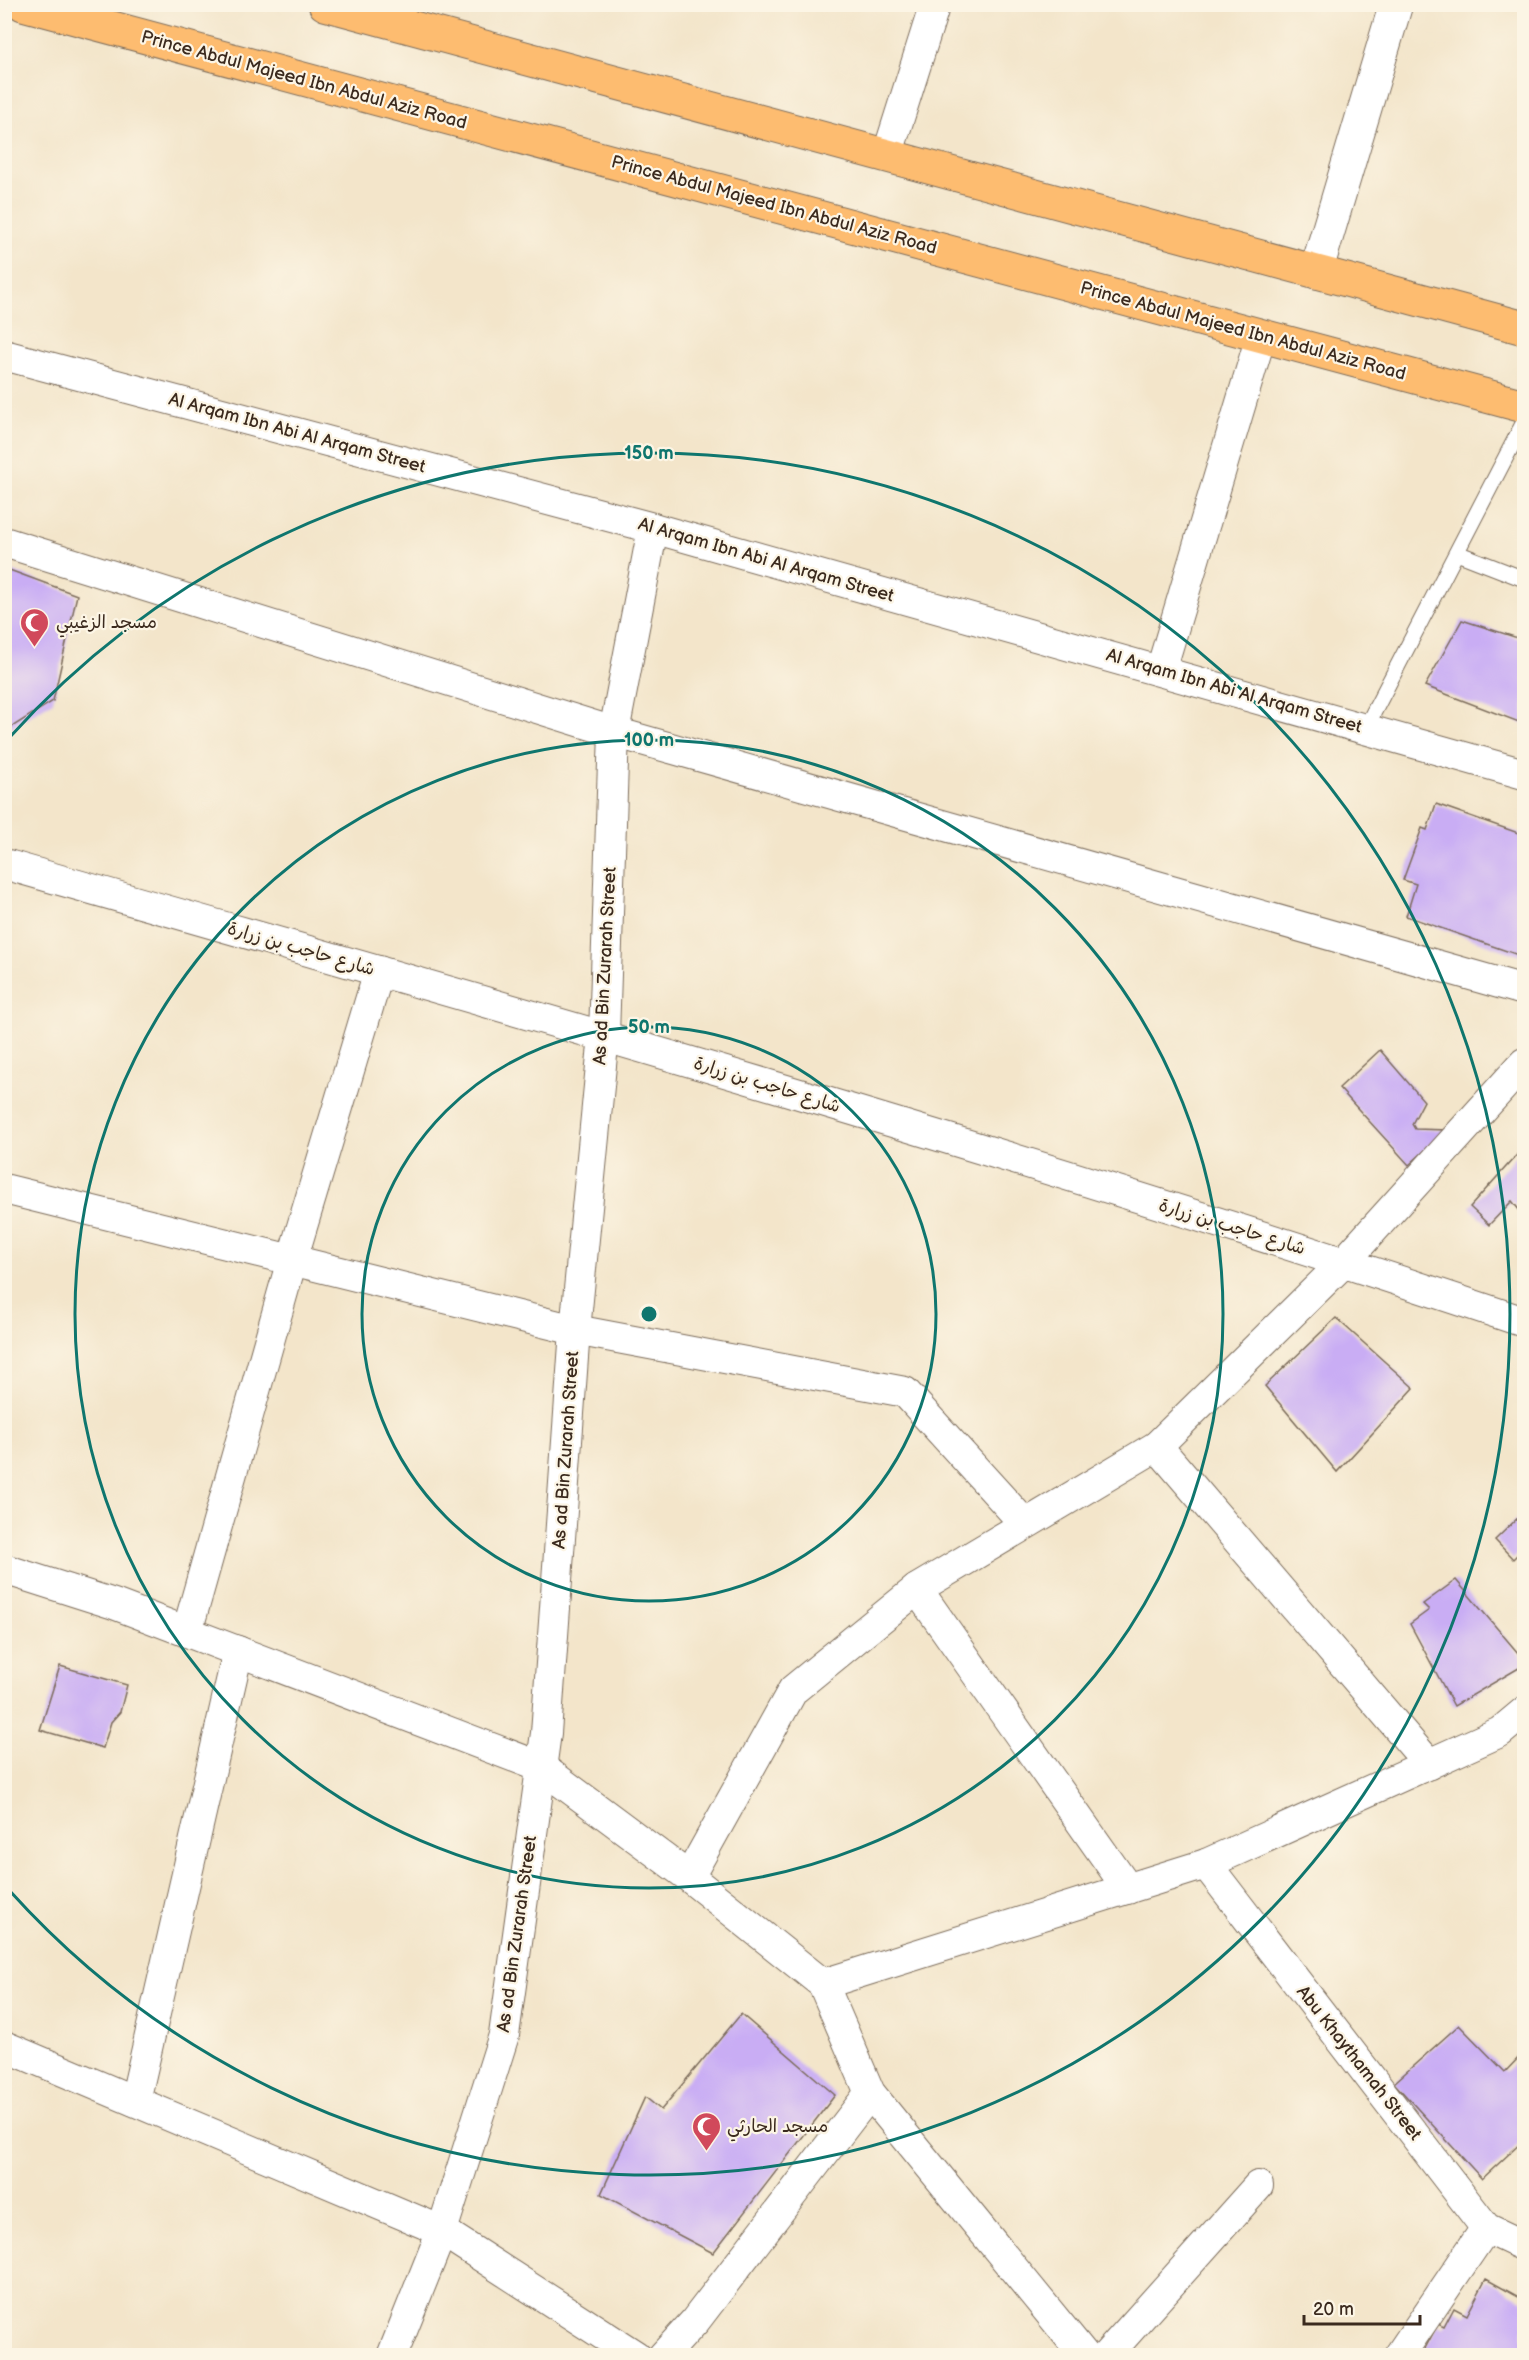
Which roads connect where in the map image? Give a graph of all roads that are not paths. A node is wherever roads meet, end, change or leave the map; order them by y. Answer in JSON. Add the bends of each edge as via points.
{"nodes":[{"id":1,"x":23,"y":4,"type":"edge"},
{"id":2,"x":325,"y":4,"type":"edge"},
{"id":3,"x":935,"y":4,"type":"edge"},
{"id":4,"x":1396,"y":4,"type":"edge"},
{"id":5,"x":887,"y":156,"type":"junction"},
{"id":6,"x":1316,"y":272,"type":"junction"},
{"id":7,"x":1524,"y":328,"type":"edge"},
{"id":8,"x":1261,"y":336,"type":"junction"},
{"id":9,"x":4,"y":355,"type":"edge"},
{"id":10,"x":1524,"y":406,"type":"edge"},
{"id":11,"x":1524,"y":422,"type":"edge"},
{"id":12,"x":653,"y":528,"type":"junction"},
{"id":13,"x":4,"y":542,"type":"edge"},
{"id":14,"x":1456,"y":553,"type":"junction"},
{"id":15,"x":1524,"y":579,"type":"edge"},
{"id":16,"x":1161,"y":670,"type":"junction"},
{"id":17,"x":1365,"y":729,"type":"junction"},
{"id":18,"x":614,"y":732,"type":"junction"},
{"id":19,"x":1524,"y":774,"type":"edge"},
{"id":20,"x":4,"y":864,"type":"edge"},
{"id":21,"x":379,"y":971,"type":"junction"},
{"id":22,"x":1524,"y":990,"type":"edge"},
{"id":23,"x":604,"y":1035,"type":"junction"},
{"id":24,"x":1524,"y":1063,"type":"edge"},
{"id":25,"x":4,"y":1189,"type":"edge"},
{"id":26,"x":292,"y":1260,"type":"junction"},
{"id":27,"x":1344,"y":1262,"type":"junction"},
{"id":28,"x":1524,"y":1322,"type":"edge"},
{"id":29,"x":575,"y":1330,"type":"junction"},
{"id":30,"x":1157,"y":1446,"type":"junction"},
{"id":31,"x":1025,"y":1524,"type":"junction"},
{"id":32,"x":4,"y":1569,"type":"edge"},
{"id":33,"x":917,"y":1589,"type":"junction"},
{"id":34,"x":187,"y":1632,"type":"junction"},
{"id":35,"x":238,"y":1651,"type":"junction"},
{"id":36,"x":1524,"y":1712,"type":"edge"},
{"id":37,"x":1429,"y":1764,"type":"junction"},
{"id":38,"x":541,"y":1767,"type":"junction"},
{"id":39,"x":1206,"y":1864,"type":"junction"},
{"id":40,"x":689,"y":1877,"type":"junction"},
{"id":41,"x":1128,"y":1889,"type":"junction"},
{"id":42,"x":823,"y":1984,"type":"junction"},
{"id":43,"x":4,"y":2046,"type":"edge"},
{"id":44,"x":870,"y":2093,"type":"junction"},
{"id":45,"x":135,"y":2101,"type":"junction"},
{"id":46,"x":1258,"y":2186,"type":"dead end"},
{"id":47,"x":1486,"y":2228,"type":"junction"},
{"id":48,"x":442,"y":2231,"type":"junction"},
{"id":49,"x":1524,"y":2246,"type":"edge"},
{"id":50,"x":392,"y":2355,"type":"edge"},
{"id":51,"x":636,"y":2355,"type":"edge"},
{"id":52,"x":663,"y":2355,"type":"edge"},
{"id":53,"x":1085,"y":2355,"type":"edge"},
{"id":54,"x":1106,"y":2355,"type":"edge"},
{"id":55,"x":1399,"y":2355,"type":"edge"}],
"edges":[{"from":1,"to":8,"type":"main road","name":"Prince Abdul Majeed Ibn Abdul Aziz Road"},
{"from":2,"to":5,"type":"main road"},
{"from":3,"to":5,"type":"street"},
{"from":4,"to":6,"type":"street"},
{"from":5,"to":6,"type":"main road"},
{"from":6,"to":7,"type":"main road"},
{"from":8,"to":10,"type":"main road","name":"Prince Abdul Majeed Ibn Abdul Aziz Road"},
{"from":8,"to":16,"type":"street"},
{"from":9,"to":12,"type":"street","name":"Al Arqam Ibn Abi Al Arqam Street"},
{"from":11,"to":14,"type":"lane"},
{"from":12,"to":16,"type":"street","name":"Al Arqam Ibn Abi Al Arqam Street"},
{"from":12,"to":18,"type":"street","name":"As ad Bin Zurarah Street"},
{"from":13,"to":18,"type":"street"},
{"from":14,"to":15,"type":"lane"},
{"from":14,"to":17,"type":"lane"},
{"from":16,"to":17,"type":"street","name":"Al Arqam Ibn Abi Al Arqam Street"},
{"from":17,"to":19,"type":"street","name":"Al Arqam Ibn Abi Al Arqam Street"},
{"from":18,"to":22,"type":"street"},
{"from":18,"to":23,"type":"street","name":"As ad Bin Zurarah Street"},
{"from":20,"to":21,"type":"street","name":"شارع حاجب بن زرارة"},
{"from":21,"to":23,"type":"street","name":"شارع حاجب بن زرارة"},
{"from":21,"to":26,"type":"street"},
{"from":23,"to":27,"type":"street","name":"شارع حاجب بن زرارة"},
{"from":23,"to":29,"type":"street","name":"As ad Bin Zurarah Street"},
{"from":24,"to":27,"type":"street"},
{"from":25,"to":26,"type":"street"},
{"from":26,"to":29,"type":"street"},
{"from":26,"to":34,"type":"street"},
{"from":27,"to":28,"type":"street","name":"شارع حاجب بن زرارة"},
{"from":27,"to":30,"type":"street"},
{"from":29,"to":31,"type":"street","via":[[905,1392]]},
{"from":29,"to":38,"type":"street","name":"As ad Bin Zurarah Street"},
{"from":30,"to":31,"type":"street"},
{"from":30,"to":37,"type":"street"},
{"from":31,"to":33,"type":"street"},
{"from":32,"to":34,"type":"street"},
{"from":33,"to":40,"type":"street","via":[[793,1690]]},
{"from":33,"to":41,"type":"street"},
{"from":34,"to":35,"type":"street"},
{"from":35,"to":38,"type":"street"},
{"from":35,"to":45,"type":"street"},
{"from":36,"to":37,"type":"street","via":[[1500,1732]]},
{"from":37,"to":39,"type":"street"},
{"from":38,"to":40,"type":"street"},
{"from":38,"to":48,"type":"street","name":"As ad Bin Zurarah Street","via":[[504,2035]]},
{"from":39,"to":41,"type":"street"},
{"from":39,"to":47,"type":"street","name":"Abu Khaythamah Street"},
{"from":40,"to":42,"type":"street"},
{"from":41,"to":42,"type":"street"},
{"from":42,"to":44,"type":"street"},
{"from":43,"to":45,"type":"street"},
{"from":44,"to":52,"type":"street","via":[[695,2321]]},
{"from":44,"to":53,"type":"street"},
{"from":45,"to":48,"type":"street"},
{"from":46,"to":54,"type":"street"},
{"from":47,"to":49,"type":"street","name":"Abu Khaythamah Street"},
{"from":47,"to":55,"type":"street"},
{"from":48,"to":50,"type":"street","name":"As ad Bin Zurarah Street"},
{"from":48,"to":51,"type":"street"}]}
